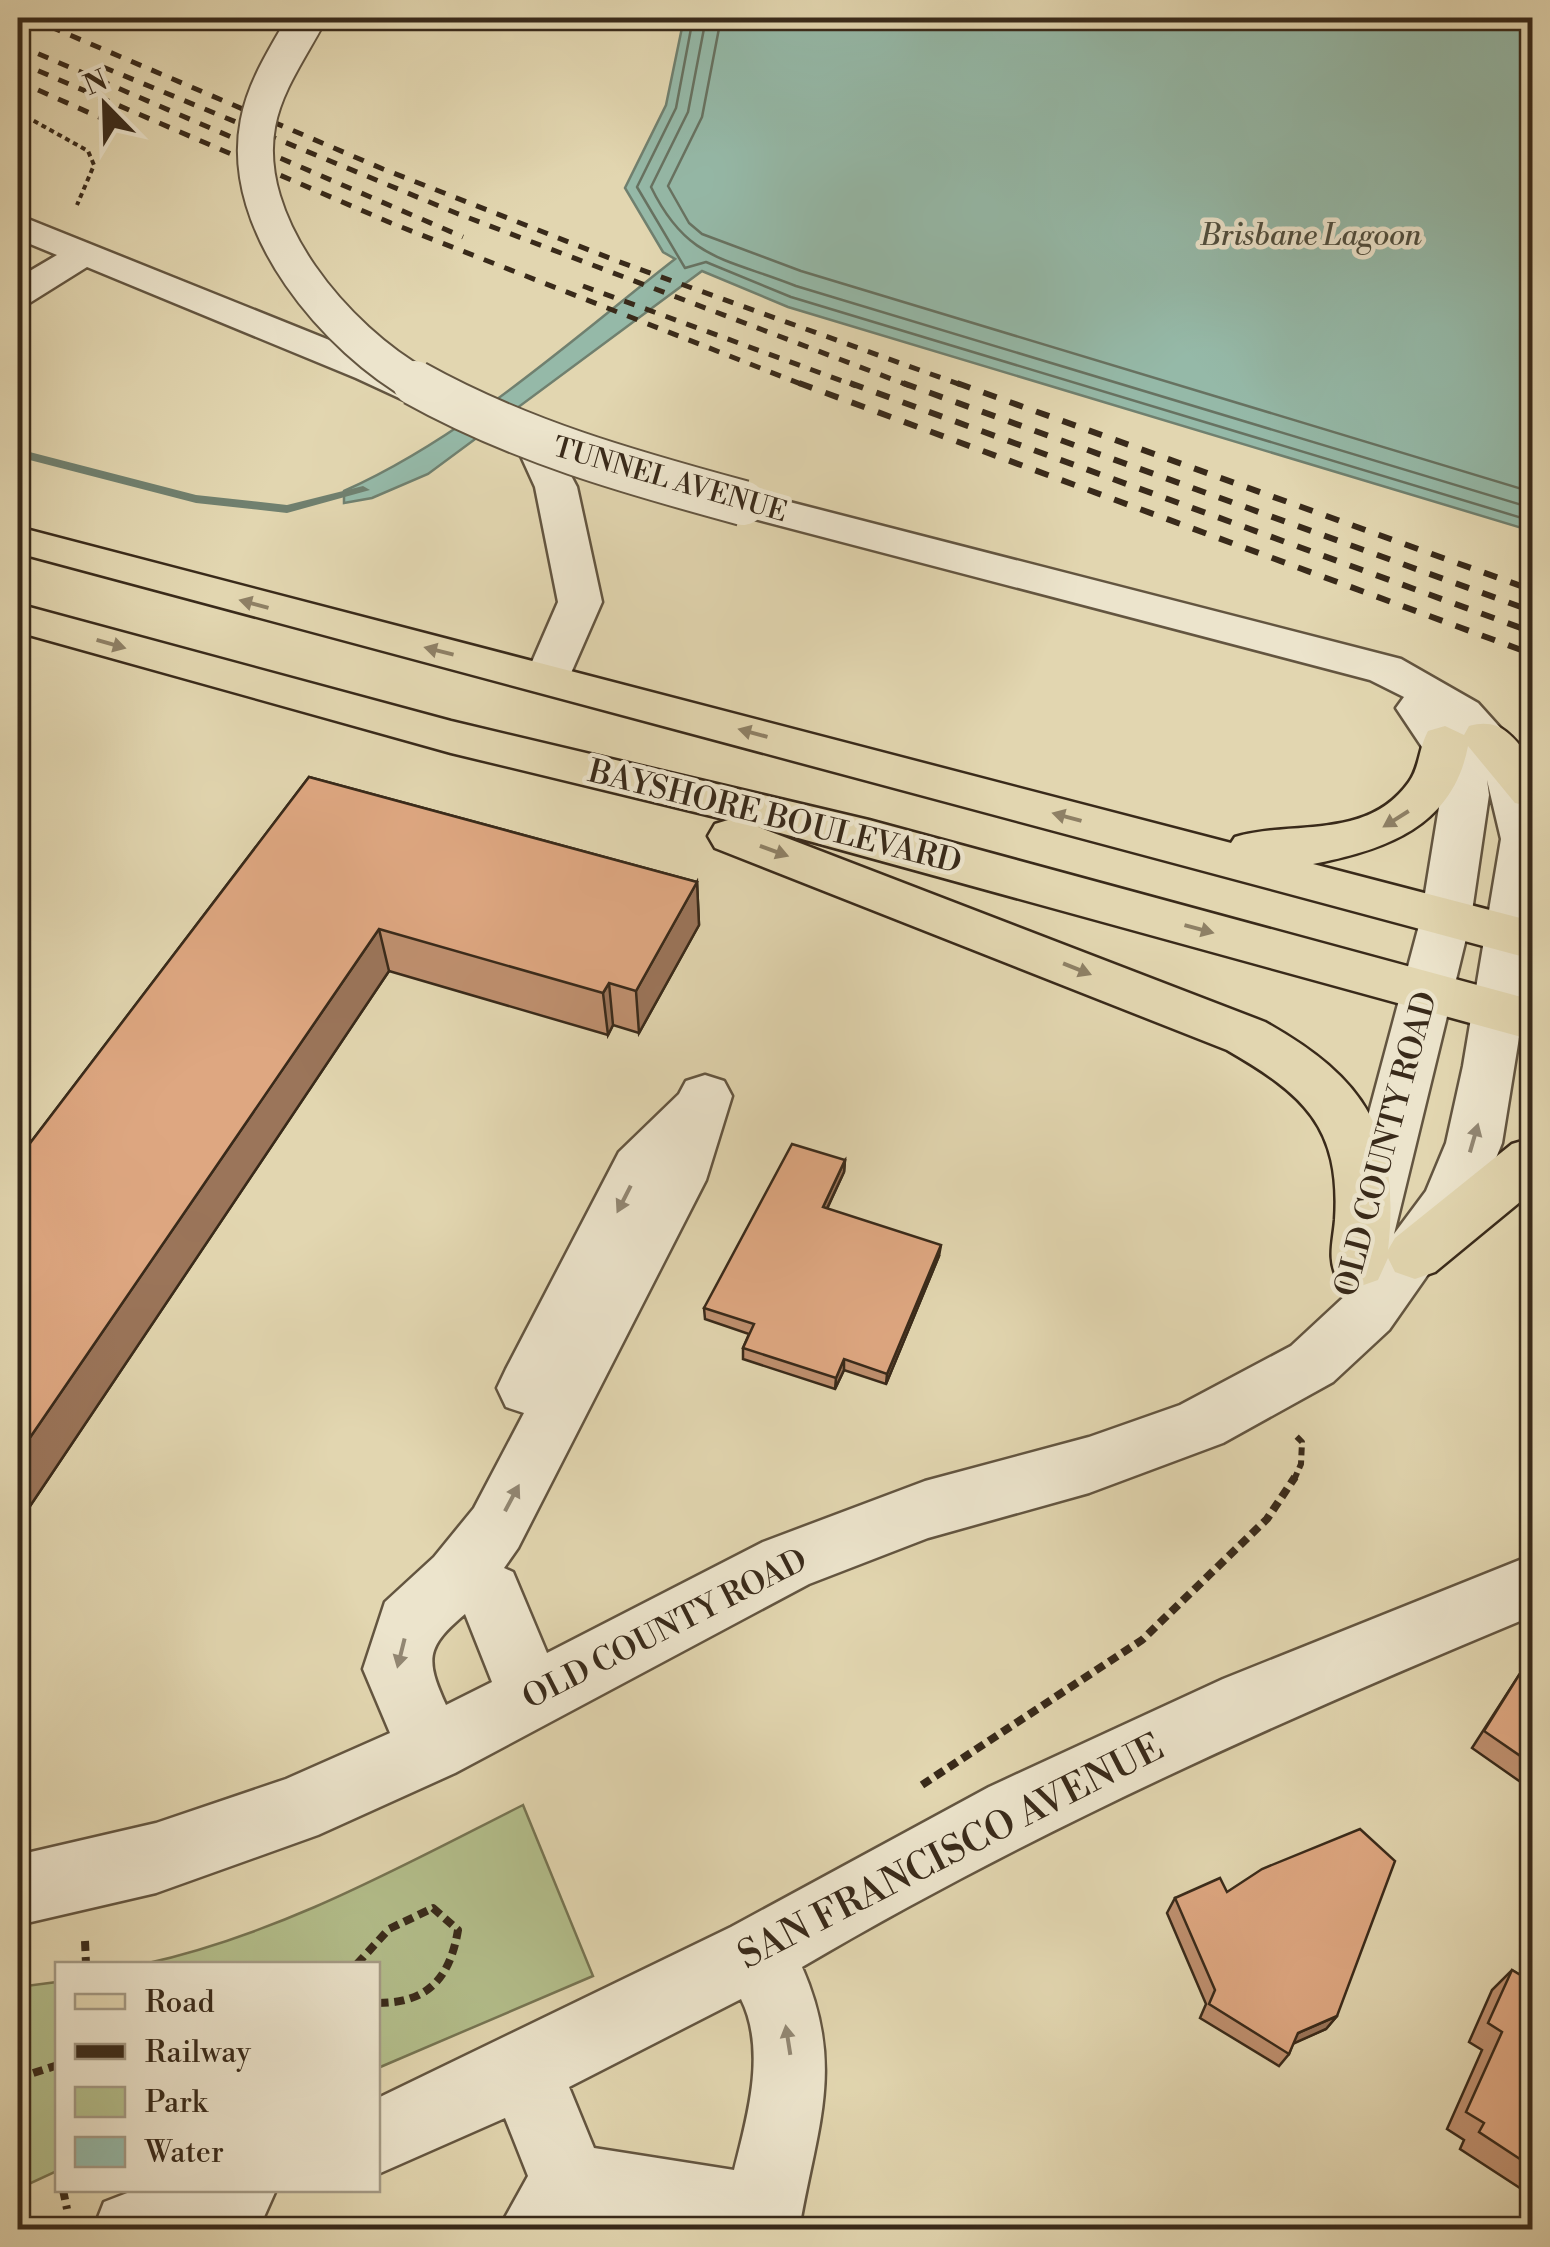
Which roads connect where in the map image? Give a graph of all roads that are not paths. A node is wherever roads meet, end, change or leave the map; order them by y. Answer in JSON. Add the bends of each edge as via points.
{"nodes":[{"id":1,"x":307,"y":18,"type":"edge"},
{"id":2,"x":30,"y":230,"type":"edge"},
{"id":3,"x":87,"y":252,"type":"junction"},
{"id":4,"x":18,"y":294,"type":"edge"},
{"id":5,"x":18,"y":540,"type":"edge"},
{"id":6,"x":18,"y":618,"type":"edge"},
{"id":7,"x":548,"y":678,"type":"junction"},
{"id":8,"x":451,"y":737,"type":"junction"},
{"id":9,"x":1466,"y":739,"type":"junction"},
{"id":10,"x":1532,"y":788,"type":"edge"},
{"id":11,"x":1162,"y":842,"type":"junction"},
{"id":12,"x":1446,"y":918,"type":"junction"},
{"id":13,"x":1522,"y":937,"type":"edge"},
{"id":14,"x":1428,"y":991,"type":"junction"},
{"id":15,"x":1517,"y":1016,"type":"edge"},
{"id":16,"x":1532,"y":1160,"type":"edge"},
{"id":17,"x":1414,"y":1256,"type":"junction"},
{"id":18,"x":1358,"y":1264,"type":"junction"},
{"id":19,"x":1286,"y":1379,"type":"junction"},
{"id":20,"x":457,"y":1578,"type":"junction"},
{"id":21,"x":1532,"y":1586,"type":"edge"},
{"id":22,"x":531,"y":1697,"type":"junction"},
{"id":23,"x":432,"y":1749,"type":"junction"},
{"id":24,"x":18,"y":1890,"type":"edge"},
{"id":25,"x":758,"y":1952,"type":"junction"},
{"id":26,"x":524,"y":2069,"type":"junction"},
{"id":27,"x":380,"y":2135,"type":"edge"},
{"id":28,"x":232,"y":2192,"type":"edge"},
{"id":29,"x":553,"y":2206,"type":"edge"},
{"id":30,"x":761,"y":2221,"type":"edge"},
{"id":31,"x":132,"y":2230,"type":"edge"}],
"edges":[{"from":1,"to":9,"type":"street","name":"TUNNEL AVENUE","bridge":true,"via":[[272,85],[256,134],[263,193],[281,248],[330,319],[424,391],[578,458],[1357,663]]},
{"from":2,"to":3,"type":"street"},
{"from":3,"to":4,"type":"street"},
{"from":3,"to":7,"type":"street","bridge":true,"via":[[537,447],[556,487],[580,602]]},
{"from":7,"to":5,"type":"main road","one_way":true},
{"from":6,"to":8,"type":"main road","name":"BAYSHORE BOULEVARD","one_way":true},
{"from":11,"to":7,"type":"main road","one_way":true},
{"from":8,"to":14,"type":"main road","name":"BAYSHORE BOULEVARD","one_way":true,"via":[[869,838]]},
{"from":8,"to":18,"type":"main road","one_way":true,"via":[[854,880],[1292,1059],[1351,1124],[1366,1212]]},
{"from":9,"to":10,"type":"main road"},
{"from":9,"to":11,"type":"main road","one_way":true,"via":[[1422,798],[1384,827],[1348,841],[1266,850]]},
{"from":9,"to":12,"type":"street","name":"TUNNEL AVENUE","via":[[1465,795]]},
{"from":9,"to":13,"type":"street","name":"TUNNEL AVENUE","via":[[1522,802]]},
{"from":11,"to":12,"type":"main road"},
{"from":12,"to":13,"type":"main road"},
{"from":12,"to":14,"type":"street","name":"OLD COUNTY ROAD"},
{"from":13,"to":15,"type":"street","name":"OLD COUNTY ROAD"},
{"from":14,"to":15,"type":"main road","name":"BAYSHORE BOULEVARD"},
{"from":14,"to":18,"type":"street","name":"OLD COUNTY ROAD"},
{"from":17,"to":15,"type":"street","name":"OLD COUNTY ROAD","one_way":true,"via":[[1450,1203]]},
{"from":16,"to":17,"type":"main road"},
{"from":17,"to":19,"type":"street","name":"OLD COUNTY ROAD","via":[[1368,1312]]},
{"from":18,"to":19,"type":"street","name":"OLD COUNTY ROAD","via":[[1340,1312]]},
{"from":19,"to":22,"type":"street","name":"OLD COUNTY ROAD","via":[[1140,1448],[925,1510],[786,1564]]},
{"from":20,"to":20,"type":"street","one_way":true,"via":[[496,1528],[669,1196],[706,1096],[639,1168],[456,1522]]},
{"from":20,"to":22,"type":"street","via":[[490,1593]]},
{"from":20,"to":23,"type":"street","one_way":true,"via":[[408,1624],[396,1669]]},
{"from":21,"to":25,"type":"street","name":"SAN FRANCISCO AVENUE","via":[[1247,1702],[1014,1811]]},
{"from":22,"to":23,"type":"street","name":"OLD COUNTY ROAD"},
{"from":23,"to":24,"type":"street","name":"OLD COUNTY ROAD","via":[[226,1838]]},
{"from":25,"to":26,"type":"street","name":"SAN FRANCISCO AVENUE"},
{"from":30,"to":25,"type":"street","one_way":true,"via":[[783,2134],[791,2058],[784,2014]]},
{"from":26,"to":27,"type":"street","name":"SAN FRANCISCO AVENUE"},
{"from":26,"to":29,"type":"street"},
{"from":28,"to":31,"type":"street"},
{"from":29,"to":30,"type":"street"}]}
